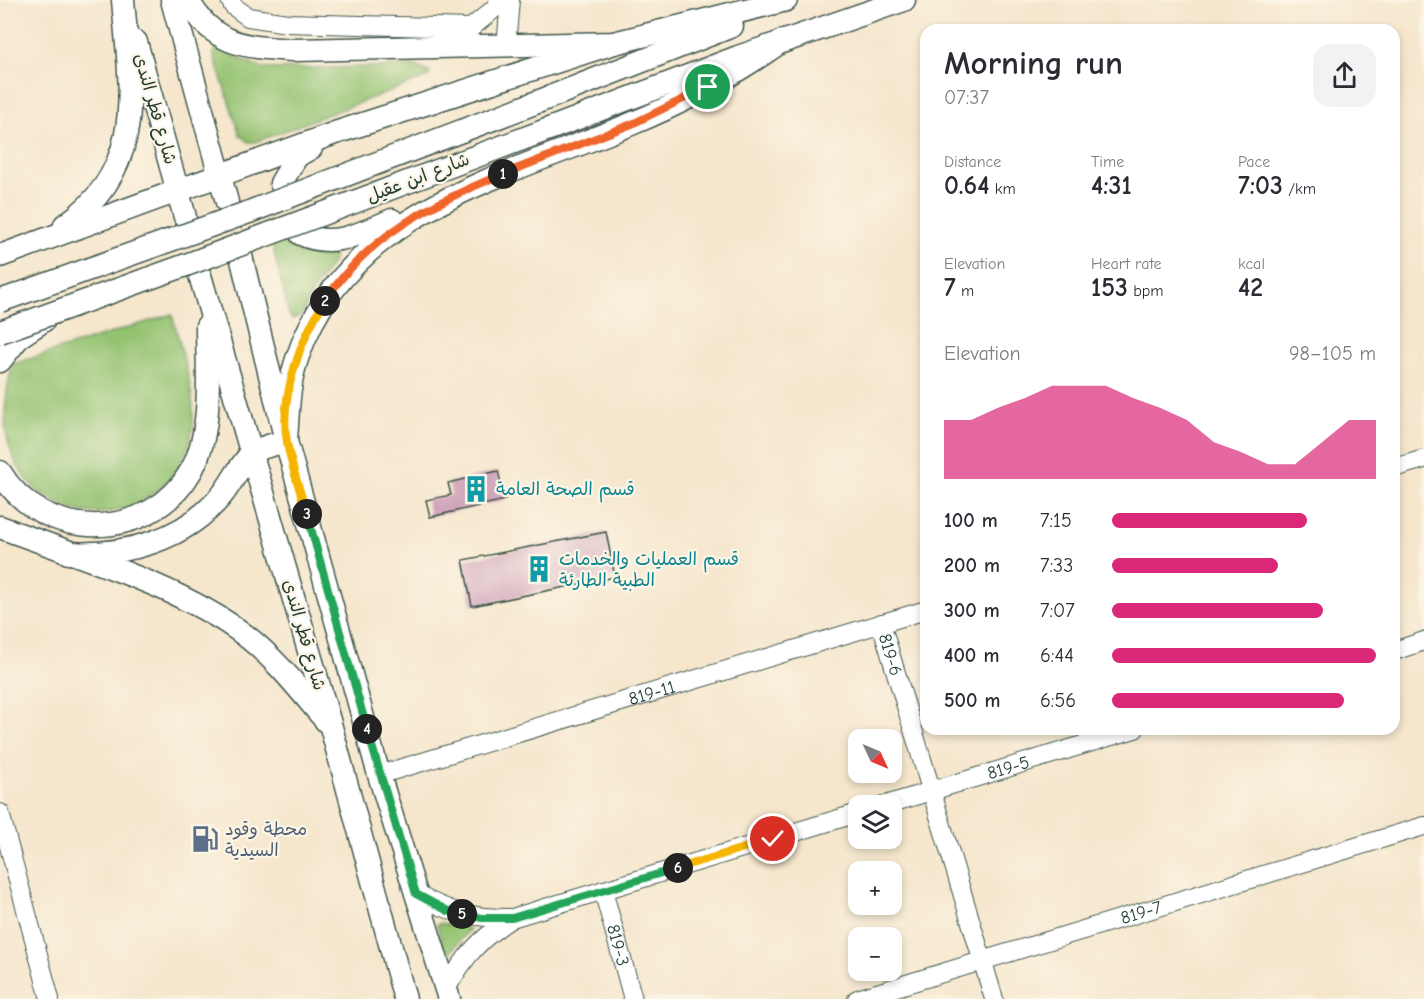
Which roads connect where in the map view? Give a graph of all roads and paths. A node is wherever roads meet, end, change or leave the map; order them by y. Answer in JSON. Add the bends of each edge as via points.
{"nodes":[{"id":1,"x":124,"y":0,"type":"edge"},
{"id":2,"x":172,"y":0,"type":"edge"},
{"id":3,"x":188,"y":0,"type":"edge"},
{"id":4,"x":230,"y":0,"type":"edge"},
{"id":5,"x":499,"y":0,"type":"edge"},
{"id":6,"x":510,"y":0,"type":"edge"},
{"id":7,"x":786,"y":0,"type":"edge"},
{"id":8,"x":807,"y":0,"type":"edge"},
{"id":9,"x":904,"y":0,"type":"edge"},
{"id":10,"x":782,"y":41,"type":"junction"},
{"id":11,"x":614,"y":43,"type":"junction"},
{"id":12,"x":506,"y":47,"type":"junction"},
{"id":13,"x":335,"y":132,"type":"junction"},
{"id":14,"x":220,"y":175,"type":"junction"},
{"id":15,"x":281,"y":183,"type":"dead end"},
{"id":16,"x":178,"y":189,"type":"junction"},
{"id":17,"x":455,"y":193,"type":"junction"},
{"id":18,"x":227,"y":202,"type":"dead end"},
{"id":19,"x":185,"y":217,"type":"dead end"},
{"id":20,"x":300,"y":234,"type":"dead end"},
{"id":21,"x":48,"y":237,"type":"junction"},
{"id":22,"x":0,"y":256,"type":"edge"},
{"id":23,"x":241,"y":256,"type":"dead end"},
{"id":24,"x":199,"y":272,"type":"dead end"},
{"id":25,"x":0,"y":301,"type":"edge"},
{"id":26,"x":206,"y":303,"type":"junction"},
{"id":27,"x":55,"y":313,"type":"junction"},
{"id":28,"x":0,"y":332,"type":"edge"},
{"id":29,"x":0,"y":361,"type":"edge"},
{"id":30,"x":286,"y":441,"type":"junction"},
{"id":31,"x":252,"y":453,"type":"junction"},
{"id":32,"x":1424,"y":459,"type":"edge"},
{"id":33,"x":1400,"y":466,"type":"edge"},
{"id":34,"x":0,"y":472,"type":"edge"},
{"id":35,"x":0,"y":527,"type":"edge"},
{"id":36,"x":68,"y":553,"type":"junction"},
{"id":37,"x":920,"y":612,"type":"edge"},
{"id":38,"x":881,"y":623,"type":"junction"},
{"id":39,"x":1424,"y":641,"type":"edge"},
{"id":40,"x":1400,"y":649,"type":"edge"},
{"id":41,"x":331,"y":727,"type":"junction"},
{"id":42,"x":1115,"y":735,"type":"edge"},
{"id":43,"x":380,"y":775,"type":"junction"},
{"id":44,"x":931,"y":791,"type":"junction"},
{"id":45,"x":902,"y":800,"type":"edge"},
{"id":46,"x":0,"y":813,"type":"edge"},
{"id":47,"x":848,"y":816,"type":"edge"},
{"id":48,"x":1424,"y":826,"type":"edge"},
{"id":49,"x":603,"y":891,"type":"junction"},
{"id":50,"x":416,"y":894,"type":"junction"},
{"id":51,"x":512,"y":918,"type":"junction"},
{"id":52,"x":982,"y":961,"type":"junction"},
{"id":53,"x":447,"y":994,"type":"edge"},
{"id":54,"x":50,"y":999,"type":"edge"},
{"id":55,"x":405,"y":999,"type":"edge"},
{"id":56,"x":633,"y":999,"type":"edge"},
{"id":57,"x":857,"y":999,"type":"edge"},
{"id":58,"x":994,"y":999,"type":"edge"}],
"edges":[{"from":1,"to":16,"type":"main road","name":"شارع قطر الندى"},
{"from":1,"to":21,"type":"main road","via":[[129,112],[119,164],[82,213]]},
{"from":2,"to":14,"type":"main road"},
{"from":3,"to":12,"type":"main road","via":[[210,30],[224,40],[250,47]]},
{"from":4,"to":5,"type":"street","via":[[248,17],[287,23],[471,28]]},
{"from":6,"to":12,"type":"street"},
{"from":7,"to":11,"type":"main road"},
{"from":8,"to":25,"type":"main road","name":"شارع ابن عقيل","bridge":true,"via":[[249,212]]},
{"from":9,"to":10,"type":"main road","name":"شارع ابن عقيل"},
{"from":10,"to":17,"type":"main road","via":[[734,73],[657,113]]},
{"from":10,"to":27,"type":"main road","name":"شارع ابن عقيل","bridge":true},
{"from":11,"to":12,"type":"main road"},
{"from":11,"to":13,"type":"main road"},
{"from":13,"to":14,"type":"main road"},
{"from":13,"to":15,"type":"main road","via":[[297,156]]},
{"from":14,"to":16,"type":"main road"},
{"from":14,"to":18,"type":"main road"},
{"from":16,"to":19,"type":"main road","name":"شارع قطر الندى"},
{"from":16,"to":21,"type":"main road"},
{"from":17,"to":20,"type":"main road","via":[[350,238],[316,241]]},
{"from":17,"to":30,"type":"main road","via":[[392,231],[337,281],[314,317],[297,356],[288,398]]},
{"from":21,"to":22,"type":"main road"},
{"from":23,"to":30,"type":"main road","name":"شارع قطر الندى"},
{"from":24,"to":26,"type":"main road","name":"شارع قطر الندى"},
{"from":26,"to":31,"type":"main road","name":"شارع قطر الندى"},
{"from":26,"to":34,"type":"main road","via":[[206,399],[201,447],[176,493],[152,512],[128,522],[101,527],[67,523],[33,506]]},
{"from":27,"to":28,"type":"main road","name":"شارع ابن عقيل","bridge":true},
{"from":27,"to":29,"type":"main road","bridge":true,"via":[[20,336]]},
{"from":30,"to":31,"type":"main road"},
{"from":30,"to":43,"type":"main road","name":"شارع قطر الندى"},
{"from":31,"to":36,"type":"main road","via":[[221,497],[177,532],[124,551]]},
{"from":31,"to":41,"type":"main road","name":"شارع قطر الندى"},
{"from":32,"to":33,"type":"street"},
{"from":35,"to":36,"type":"main road"},
{"from":36,"to":41,"type":"main road","via":[[101,563],[196,605],[246,636]]},
{"from":37,"to":38,"type":"street","name":"819-11"},
{"from":38,"to":43,"type":"street","name":"819-11"},
{"from":38,"to":44,"type":"street","name":"819-6"},
{"from":39,"to":40,"type":"street"},
{"from":41,"to":55,"type":"main road","name":"شارع قطر الندى"},
{"from":42,"to":44,"type":"street","name":"819-5"},
{"from":43,"to":50,"type":"main road","name":"شارع قطر الندى"},
{"from":44,"to":45,"type":"street","name":"819-5"},
{"from":44,"to":52,"type":"street","name":"819-6"},
{"from":46,"to":54,"type":"street"},
{"from":47,"to":49,"type":"street"},
{"from":48,"to":52,"type":"street","name":"819-7"},
{"from":49,"to":51,"type":"street"},
{"from":49,"to":56,"type":"street","name":"819-3"},
{"from":50,"to":51,"type":"street","via":[[448,911],[482,918]]},
{"from":50,"to":53,"type":"main road","name":"شارع قطر الندى"},
{"from":51,"to":53,"type":"street","via":[[488,933],[466,955]]},
{"from":52,"to":57,"type":"street","name":"819-7"},
{"from":52,"to":58,"type":"street","name":"819-6"}]}
